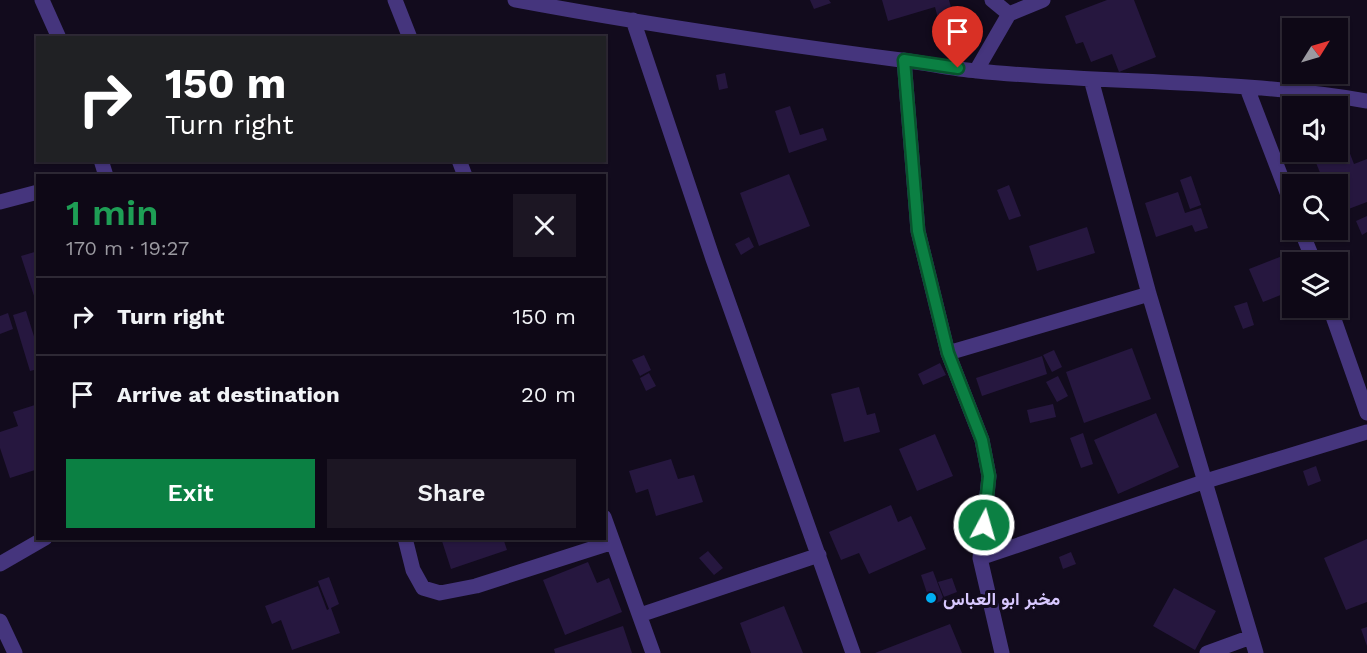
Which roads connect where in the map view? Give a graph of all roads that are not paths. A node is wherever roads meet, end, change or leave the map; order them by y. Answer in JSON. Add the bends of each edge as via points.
{"nodes":[{"id":1,"x":42,"y":0,"type":"edge"},
{"id":2,"x":395,"y":0,"type":"edge"},
{"id":3,"x":515,"y":0,"type":"edge"},
{"id":4,"x":992,"y":0,"type":"edge"},
{"id":5,"x":1043,"y":0,"type":"edge"},
{"id":6,"x":596,"y":7,"type":"edge"},
{"id":7,"x":1009,"y":14,"type":"junction"},
{"id":8,"x":633,"y":20,"type":"junction"},
{"id":9,"x":58,"y":36,"type":"edge"},
{"id":10,"x":409,"y":36,"type":"edge"},
{"id":11,"x":904,"y":60,"type":"junction"},
{"id":12,"x":976,"y":71,"type":"junction"},
{"id":13,"x":1091,"y":79,"type":"junction"},
{"id":14,"x":1247,"y":88,"type":"junction"},
{"id":15,"x":1367,"y":100,"type":"edge"},
{"id":16,"x":1282,"y":179,"type":"edge"},
{"id":17,"x":36,"y":193,"type":"edge"},
{"id":18,"x":0,"y":202,"type":"edge"},
{"id":19,"x":1149,"y":294,"type":"junction"},
{"id":20,"x":1334,"y":318,"type":"edge"},
{"id":21,"x":948,"y":353,"type":"junction"},
{"id":22,"x":1367,"y":413,"type":"edge"},
{"id":23,"x":1367,"y":432,"type":"edge"},
{"id":24,"x":1206,"y":481,"type":"junction"},
{"id":25,"x":606,"y":523,"type":"edge"},
{"id":26,"x":42,"y":540,"type":"edge"},
{"id":27,"x":406,"y":540,"type":"edge"},
{"id":28,"x":613,"y":542,"type":"junction"},
{"id":29,"x":819,"y":555,"type":"junction"},
{"id":30,"x":980,"y":558,"type":"junction"},
{"id":31,"x":0,"y":564,"type":"edge"},
{"id":32,"x":640,"y":615,"type":"junction"},
{"id":33,"x":0,"y":621,"type":"edge"},
{"id":34,"x":1251,"y":637,"type":"junction"},
{"id":35,"x":15,"y":653,"type":"edge"},
{"id":36,"x":653,"y":653,"type":"edge"},
{"id":37,"x":853,"y":653,"type":"edge"},
{"id":38,"x":1002,"y":653,"type":"edge"},
{"id":39,"x":1207,"y":653,"type":"edge"},
{"id":40,"x":1256,"y":653,"type":"edge"}],
"edges":[{"from":1,"to":9,"type":"street"},
{"from":2,"to":10,"type":"street"},
{"from":3,"to":6,"type":"street"},
{"from":4,"to":7,"type":"street"},
{"from":5,"to":7,"type":"street"},
{"from":6,"to":8,"type":"street"},
{"from":7,"to":12,"type":"street"},
{"from":8,"to":11,"type":"street"},
{"from":8,"to":29,"type":"street"},
{"from":11,"to":12,"type":"street"},
{"from":11,"to":21,"type":"street","via":[[918,231]]},
{"from":12,"to":13,"type":"street"},
{"from":13,"to":14,"type":"street"},
{"from":13,"to":19,"type":"street"},
{"from":14,"to":15,"type":"street"},
{"from":14,"to":16,"type":"street"},
{"from":17,"to":18,"type":"street"},
{"from":19,"to":21,"type":"street"},
{"from":19,"to":24,"type":"street"},
{"from":20,"to":22,"type":"street"},
{"from":21,"to":30,"type":"street","via":[[982,440],[989,476]]},
{"from":23,"to":24,"type":"street"},
{"from":24,"to":30,"type":"street"},
{"from":24,"to":34,"type":"street"},
{"from":25,"to":28,"type":"street"},
{"from":26,"to":31,"type":"street"},
{"from":27,"to":28,"type":"street","via":[[413,570],[423,588],[440,593],[476,586]]},
{"from":28,"to":32,"type":"street"},
{"from":29,"to":32,"type":"street"},
{"from":29,"to":37,"type":"street"},
{"from":30,"to":38,"type":"street"},
{"from":32,"to":36,"type":"street"},
{"from":33,"to":35,"type":"street"},
{"from":34,"to":39,"type":"street"},
{"from":34,"to":40,"type":"street"}]}
